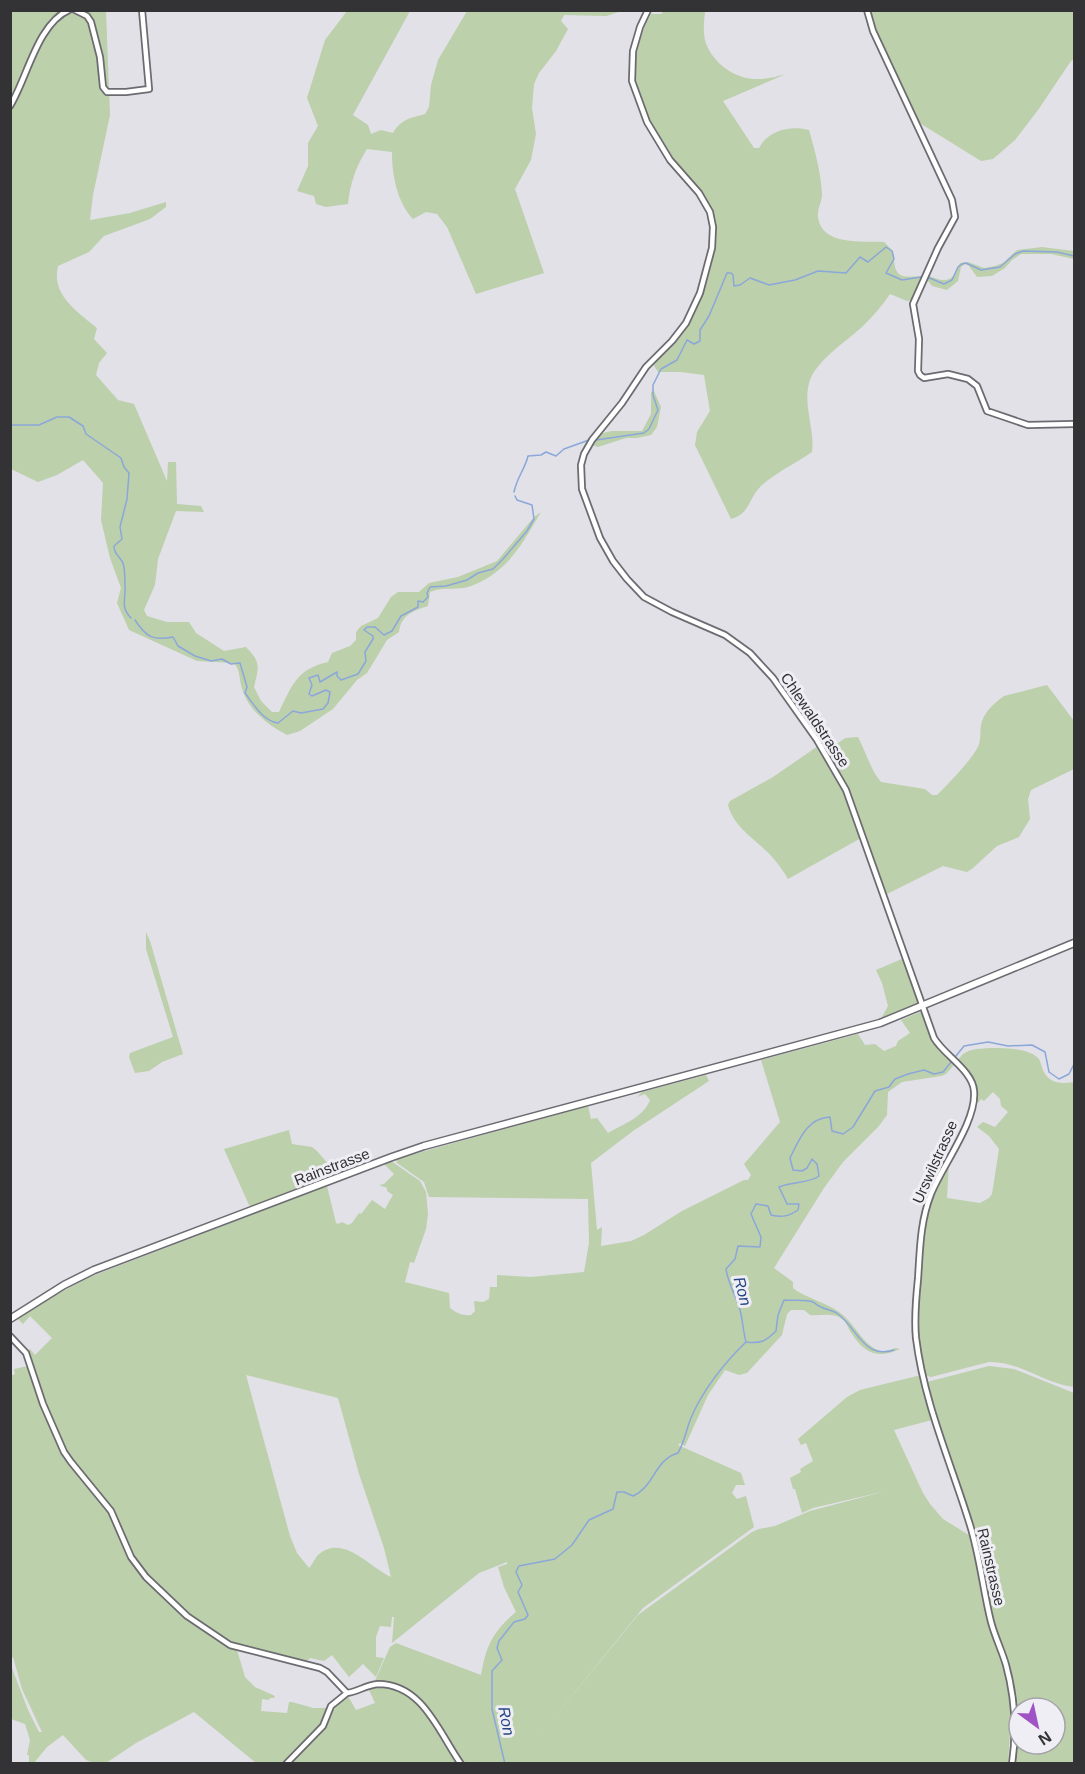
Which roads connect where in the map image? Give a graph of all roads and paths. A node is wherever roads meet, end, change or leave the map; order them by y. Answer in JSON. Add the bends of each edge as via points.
{"nodes":[{"id":1,"x":69,"y":10,"type":"edge"},
{"id":2,"x":75,"y":10,"type":"edge"},
{"id":3,"x":142,"y":10,"type":"edge"},
{"id":4,"x":648,"y":10,"type":"edge"},
{"id":5,"x":867,"y":10,"type":"edge"},
{"id":6,"x":10,"y":106,"type":"edge"},
{"id":7,"x":1074,"y":424,"type":"edge"},
{"id":8,"x":1074,"y":943,"type":"edge"},
{"id":9,"x":923,"y":1006,"type":"junction"},
{"id":10,"x":10,"y":1319,"type":"edge"},
{"id":11,"x":10,"y":1336,"type":"edge"},
{"id":12,"x":925,"y":1380,"type":"joint"},
{"id":13,"x":347,"y":1693,"type":"junction"},
{"id":14,"x":286,"y":1764,"type":"edge"},
{"id":15,"x":461,"y":1764,"type":"edge"},
{"id":16,"x":1012,"y":1764,"type":"edge"}],
"edges":[{"from":1,"to":6,"type":"street","via":[[49,27]]},
{"from":2,"to":3,"type":"street","via":[[91,22],[103,87],[115,93],[149,89]]},
{"from":4,"to":9,"type":"street","name":"Chlewaldstrasse","via":[[633,51],[632,81],[640,105],[670,160],[710,212],[712,241],[700,293],[686,323],[646,367],[584,454],[580,478],[587,506],[613,561],[636,589],[672,612],[725,635],[750,653],[817,740],[846,790]]},
{"from":5,"to":7,"type":"street","via":[[873,31],[956,211],[913,304],[920,375],[924,378],[948,374],[968,379],[977,386],[987,411],[1023,423]]},
{"from":8,"to":9,"type":"main road","name":"Rainstrasse"},
{"from":9,"to":10,"type":"main road","name":"Rainstrasse","via":[[880,1023],[424,1146],[94,1270]]},
{"from":9,"to":12,"type":"street","name":"Urswilstrasse","via":[[934,1038],[968,1075],[974,1090],[959,1141],[932,1192],[921,1232],[916,1337]]},
{"from":11,"to":13,"type":"street","via":[[26,1353],[64,1452],[111,1511],[131,1557],[150,1581],[187,1616],[224,1642],[320,1668]]},
{"from":12,"to":16,"type":"street","name":"Rainstrasse","via":[[977,1549],[991,1620],[1006,1665],[1015,1705]]},
{"from":13,"to":14,"type":"street","via":[[331,1706],[323,1726]]},
{"from":13,"to":15,"type":"street","via":[[377,1684],[407,1692],[430,1714]]}]}
